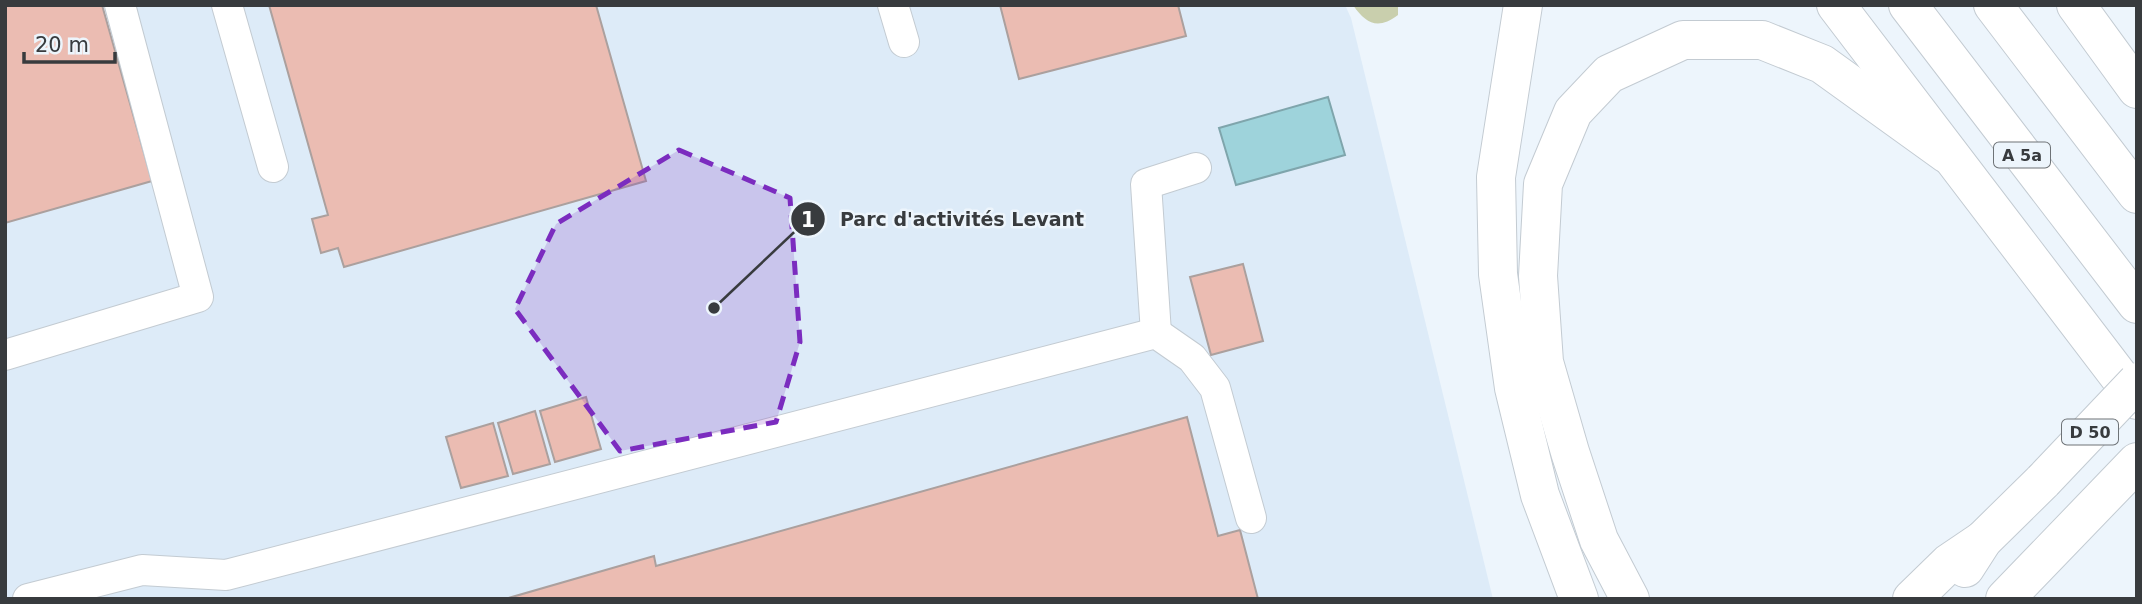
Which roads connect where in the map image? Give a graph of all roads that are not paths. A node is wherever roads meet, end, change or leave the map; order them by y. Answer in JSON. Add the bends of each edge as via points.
{"nodes":[{"id":1,"x":120,"y":5,"type":"edge"},
{"id":2,"x":227,"y":5,"type":"edge"},
{"id":3,"x":893,"y":5,"type":"edge"},
{"id":4,"x":1524,"y":5,"type":"edge"},
{"id":5,"x":1836,"y":5,"type":"edge"},
{"id":6,"x":1908,"y":5,"type":"edge"},
{"id":7,"x":1993,"y":5,"type":"edge"},
{"id":8,"x":2076,"y":8,"type":"edge"},
{"id":9,"x":904,"y":42,"type":"dead end"},
{"id":10,"x":2137,"y":89,"type":"edge"},
{"id":11,"x":1947,"y":153,"type":"junction"},
{"id":12,"x":273,"y":167,"type":"dead end"},
{"id":13,"x":1196,"y":169,"type":"dead end"},
{"id":14,"x":2137,"y":194,"type":"edge"},
{"id":15,"x":2137,"y":304,"type":"edge"},
{"id":16,"x":1156,"y":333,"type":"junction"},
{"id":17,"x":5,"y":355,"type":"edge"},
{"id":18,"x":2137,"y":383,"type":"edge"},
{"id":19,"x":2137,"y":400,"type":"edge"},
{"id":20,"x":2137,"y":461,"type":"edge"},
{"id":21,"x":1251,"y":518,"type":"dead end"},
{"id":22,"x":1983,"y":540,"type":"junction"},
{"id":23,"x":28,"y":599,"type":"edge"},
{"id":24,"x":1579,"y":599,"type":"edge"},
{"id":25,"x":1630,"y":599,"type":"edge"},
{"id":26,"x":1912,"y":599,"type":"edge"},
{"id":27,"x":1937,"y":599,"type":"edge"},
{"id":28,"x":2005,"y":599,"type":"edge"}],
"edges":[{"from":1,"to":17,"type":"lane","via":[[198,298]]},
{"from":2,"to":12,"type":"lane"},
{"from":3,"to":9,"type":"lane"},
{"from":4,"to":24,"type":"main road","via":[[1496,177],[1498,274],[1514,388],[1540,495]]},
{"from":5,"to":11,"type":"main road"},
{"from":6,"to":15,"type":"main road","number":"A 5a"},
{"from":7,"to":14,"type":"main road"},
{"from":8,"to":10,"type":"main road"},
{"from":11,"to":19,"type":"main road"},
{"from":11,"to":25,"type":"main road","via":[[1822,64],[1762,40],[1684,40],[1609,74],[1573,112],[1543,184],[1538,276],[1544,362],[1599,540]]},
{"from":13,"to":16,"type":"lane","via":[[1146,184]]},
{"from":16,"to":21,"type":"lane","via":[[1192,358],[1215,388]]},
{"from":16,"to":23,"type":"lane","via":[[226,575],[142,570]]},
{"from":18,"to":22,"type":"main road","number":"D 50","bridge":true},
{"from":20,"to":28,"type":"main road","number":"D 50"},
{"from":22,"to":26,"type":"main road","via":[[1949,563]]},
{"from":22,"to":27,"type":"main road","number":"D 50"}]}
